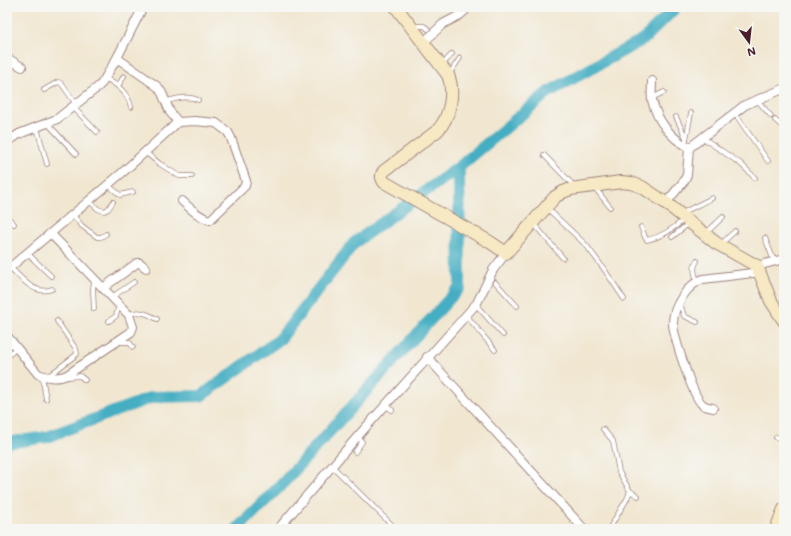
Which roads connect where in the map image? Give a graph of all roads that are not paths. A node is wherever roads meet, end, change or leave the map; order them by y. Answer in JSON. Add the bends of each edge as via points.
{"nodes":[{"id":1,"x":143,"y":7,"type":"edge"},
{"id":2,"x":396,"y":7,"type":"edge"},
{"id":3,"x":469,"y":7,"type":"edge"},
{"id":4,"x":410,"y":26,"type":"junction"},
{"id":5,"x":428,"y":29,"type":"dead end"},
{"id":6,"x":423,"y":43,"type":"junction"},
{"id":7,"x":452,"y":54,"type":"dead end"},
{"id":8,"x":7,"y":58,"type":"edge"},
{"id":9,"x":117,"y":58,"type":"junction"},
{"id":10,"x":460,"y":58,"type":"dead end"},
{"id":11,"x":22,"y":67,"type":"dead end"},
{"id":12,"x":445,"y":71,"type":"junction"},
{"id":13,"x":124,"y":76,"type":"dead end"},
{"id":14,"x":105,"y":78,"type":"junction"},
{"id":15,"x":652,"y":81,"type":"dead end"},
{"id":16,"x":118,"y":86,"type":"junction"},
{"id":17,"x":783,"y":89,"type":"edge"},
{"id":18,"x":44,"y":90,"type":"dead end"},
{"id":19,"x":664,"y":92,"type":"dead end"},
{"id":20,"x":652,"y":98,"type":"junction"},
{"id":21,"x":198,"y":100,"type":"dead end"},
{"id":22,"x":757,"y":100,"type":"junction"},
{"id":23,"x":166,"y":102,"type":"junction"},
{"id":24,"x":75,"y":106,"type":"junction"},
{"id":25,"x":131,"y":107,"type":"dead end"},
{"id":26,"x":691,"y":113,"type":"dead end"},
{"id":27,"x":736,"y":115,"type":"junction"},
{"id":28,"x":771,"y":116,"type":"dead end"},
{"id":29,"x":676,"y":117,"type":"dead end"},
{"id":30,"x":775,"y":120,"type":"dead end"},
{"id":31,"x":178,"y":122,"type":"junction"},
{"id":32,"x":48,"y":124,"type":"junction"},
{"id":33,"x":37,"y":128,"type":"junction"},
{"id":34,"x":784,"y":128,"type":"edge"},
{"id":35,"x":97,"y":132,"type":"dead end"},
{"id":36,"x":703,"y":138,"type":"junction"},
{"id":37,"x":7,"y":142,"type":"edge"},
{"id":38,"x":687,"y":144,"type":"junction"},
{"id":39,"x":145,"y":152,"type":"junction"},
{"id":40,"x":76,"y":154,"type":"dead end"},
{"id":41,"x":544,"y":155,"type":"dead end"},
{"id":42,"x":768,"y":161,"type":"dead end"},
{"id":43,"x":47,"y":164,"type":"dead end"},
{"id":44,"x":192,"y":176,"type":"dead end"},
{"id":45,"x":754,"y":178,"type":"dead end"},
{"id":46,"x":108,"y":185,"type":"junction"},
{"id":47,"x":593,"y":186,"type":"junction"},
{"id":48,"x":576,"y":188,"type":"junction"},
{"id":49,"x":133,"y":192,"type":"dead end"},
{"id":50,"x":712,"y":198,"type":"dead end"},
{"id":51,"x":89,"y":201,"type":"junction"},
{"id":52,"x":182,"y":201,"type":"dead end"},
{"id":53,"x":113,"y":202,"type":"dead end"},
{"id":54,"x":666,"y":202,"type":"junction"},
{"id":55,"x":546,"y":207,"type":"junction"},
{"id":56,"x":610,"y":207,"type":"dead end"},
{"id":57,"x":73,"y":214,"type":"junction"},
{"id":58,"x":7,"y":216,"type":"edge"},
{"id":59,"x":685,"y":218,"type":"junction"},
{"id":60,"x":723,"y":218,"type":"dead end"},
{"id":61,"x":533,"y":222,"type":"junction"},
{"id":62,"x":14,"y":224,"type":"dead end"},
{"id":63,"x":641,"y":227,"type":"dead end"},
{"id":64,"x":736,"y":231,"type":"dead end"},
{"id":65,"x":51,"y":234,"type":"junction"},
{"id":66,"x":106,"y":234,"type":"dead end"},
{"id":67,"x":705,"y":234,"type":"junction"},
{"id":68,"x":672,"y":237,"type":"dead end"},
{"id":69,"x":765,"y":238,"type":"dead end"},
{"id":70,"x":719,"y":246,"type":"junction"},
{"id":71,"x":27,"y":253,"type":"junction"},
{"id":72,"x":506,"y":253,"type":"junction"},
{"id":73,"x":563,"y":258,"type":"dead end"},
{"id":74,"x":784,"y":259,"type":"edge"},
{"id":75,"x":774,"y":261,"type":"junction"},
{"id":76,"x":697,"y":262,"type":"dead end"},
{"id":77,"x":8,"y":268,"type":"edge"},
{"id":78,"x":146,"y":268,"type":"dead end"},
{"id":79,"x":759,"y":269,"type":"junction"},
{"id":80,"x":51,"y":276,"type":"dead end"},
{"id":81,"x":94,"y":279,"type":"junction"},
{"id":82,"x":492,"y":279,"type":"junction"},
{"id":83,"x":697,"y":281,"type":"junction"},
{"id":84,"x":134,"y":282,"type":"dead end"},
{"id":85,"x":103,"y":288,"type":"junction"},
{"id":86,"x":52,"y":289,"type":"dead end"},
{"id":87,"x":111,"y":297,"type":"junction"},
{"id":88,"x":624,"y":299,"type":"dead end"},
{"id":89,"x":679,"y":302,"type":"junction"},
{"id":90,"x":119,"y":305,"type":"junction"},
{"id":91,"x":476,"y":305,"type":"junction"},
{"id":92,"x":517,"y":306,"type":"dead end"},
{"id":93,"x":94,"y":309,"type":"dead end"},
{"id":94,"x":128,"y":315,"type":"junction"},
{"id":95,"x":466,"y":315,"type":"junction"},
{"id":96,"x":158,"y":319,"type":"dead end"},
{"id":97,"x":57,"y":321,"type":"dead end"},
{"id":98,"x":109,"y":321,"type":"dead end"},
{"id":99,"x":784,"y":321,"type":"edge"},
{"id":100,"x":697,"y":322,"type":"dead end"},
{"id":101,"x":503,"y":335,"type":"dead end"},
{"id":102,"x":7,"y":336,"type":"edge"},
{"id":103,"x":116,"y":342,"type":"junction"},
{"id":104,"x":132,"y":347,"type":"dead end"},
{"id":105,"x":16,"y":348,"type":"junction"},
{"id":106,"x":495,"y":350,"type":"dead end"},
{"id":107,"x":7,"y":357,"type":"edge"},
{"id":108,"x":427,"y":357,"type":"junction"},
{"id":109,"x":45,"y":376,"type":"junction"},
{"id":110,"x":63,"y":377,"type":"junction"},
{"id":111,"x":85,"y":380,"type":"dead end"},
{"id":112,"x":46,"y":399,"type":"dead end"},
{"id":113,"x":385,"y":405,"type":"junction"},
{"id":114,"x":713,"y":408,"type":"dead end"},
{"id":115,"x":392,"y":410,"type":"dead end"},
{"id":116,"x":603,"y":429,"type":"dead end"},
{"id":117,"x":358,"y":436,"type":"junction"},
{"id":118,"x":776,"y":437,"type":"dead end"},
{"id":119,"x":784,"y":441,"type":"edge"},
{"id":120,"x":355,"y":452,"type":"dead end"},
{"id":121,"x":332,"y":466,"type":"junction"},
{"id":122,"x":630,"y":491,"type":"junction"},
{"id":123,"x":638,"y":496,"type":"dead end"},
{"id":124,"x":784,"y":509,"type":"edge"},
{"id":125,"x":391,"y":524,"type":"dead end"},
{"id":126,"x":280,"y":528,"type":"edge"},
{"id":127,"x":584,"y":529,"type":"edge"},
{"id":128,"x":609,"y":529,"type":"edge"},
{"id":129,"x":776,"y":529,"type":"edge"}],
"edges":[{"from":1,"to":9,"type":"street"},
{"from":2,"to":4,"type":"main road"},
{"from":3,"to":6,"type":"street","via":[[443,24]]},
{"from":4,"to":5,"type":"lane","via":[[424,26]]},
{"from":4,"to":6,"type":"main road"},
{"from":6,"to":12,"type":"main road"},
{"from":7,"to":12,"type":"lane"},
{"from":8,"to":11,"type":"street"},
{"from":9,"to":14,"type":"street"},
{"from":9,"to":23,"type":"street","via":[[153,82]]},
{"from":10,"to":12,"type":"lane"},
{"from":12,"to":72,"type":"main road","via":[[452,84],[452,91],[443,125],[384,171],[382,178],[390,187]]},
{"from":13,"to":16,"type":"lane"},
{"from":14,"to":16,"type":"lane"},
{"from":14,"to":24,"type":"street","via":[[98,88]]},
{"from":15,"to":20,"type":"street"},
{"from":16,"to":25,"type":"lane","via":[[126,94]]},
{"from":17,"to":22,"type":"street"},
{"from":18,"to":24,"type":"lane","via":[[58,82],[61,83]]},
{"from":19,"to":20,"type":"lane"},
{"from":20,"to":38,"type":"street","via":[[655,109],[669,133]]},
{"from":21,"to":23,"type":"lane","via":[[187,97]]},
{"from":22,"to":27,"type":"street","via":[[745,105]]},
{"from":22,"to":28,"type":"lane"},
{"from":23,"to":31,"type":"street"},
{"from":24,"to":32,"type":"street"},
{"from":24,"to":35,"type":"lane"},
{"from":26,"to":38,"type":"lane"},
{"from":27,"to":36,"type":"street"},
{"from":27,"to":42,"type":"lane"},
{"from":29,"to":38,"type":"lane"},
{"from":30,"to":34,"type":"lane"},
{"from":31,"to":39,"type":"street"},
{"from":31,"to":52,"type":"street","via":[[216,124],[228,132],[246,181],[240,192],[210,220],[196,213]]},
{"from":32,"to":33,"type":"street"},
{"from":32,"to":40,"type":"lane"},
{"from":33,"to":37,"type":"street","via":[[19,134]]},
{"from":33,"to":43,"type":"lane"},
{"from":36,"to":38,"type":"street"},
{"from":36,"to":45,"type":"lane","via":[[741,164]]},
{"from":38,"to":54,"type":"street","via":[[687,175]]},
{"from":39,"to":44,"type":"lane","via":[[179,176]]},
{"from":39,"to":46,"type":"street"},
{"from":41,"to":48,"type":"lane"},
{"from":46,"to":49,"type":"lane","via":[[120,195]]},
{"from":46,"to":51,"type":"street"},
{"from":47,"to":48,"type":"main road"},
{"from":47,"to":54,"type":"main road","via":[[631,183]]},
{"from":47,"to":56,"type":"lane"},
{"from":48,"to":55,"type":"main road","via":[[555,197]]},
{"from":50,"to":59,"type":"lane"},
{"from":51,"to":53,"type":"lane","via":[[104,211]]},
{"from":51,"to":57,"type":"street"},
{"from":54,"to":59,"type":"main road"},
{"from":55,"to":61,"type":"main road"},
{"from":55,"to":88,"type":"lane","via":[[586,245]]},
{"from":57,"to":65,"type":"street"},
{"from":57,"to":66,"type":"lane","via":[[82,226],[97,237]]},
{"from":58,"to":62,"type":"lane"},
{"from":59,"to":63,"type":"lane","via":[[661,237],[653,239],[647,240]]},
{"from":59,"to":67,"type":"main road"},
{"from":59,"to":68,"type":"lane"},
{"from":60,"to":67,"type":"lane"},
{"from":61,"to":72,"type":"main road"},
{"from":61,"to":73,"type":"lane"},
{"from":64,"to":70,"type":"lane"},
{"from":65,"to":71,"type":"street"},
{"from":65,"to":81,"type":"street"},
{"from":67,"to":70,"type":"main road"},
{"from":69,"to":75,"type":"lane"},
{"from":70,"to":79,"type":"main road"},
{"from":71,"to":77,"type":"street"},
{"from":71,"to":80,"type":"lane"},
{"from":72,"to":82,"type":"street"},
{"from":74,"to":75,"type":"street"},
{"from":75,"to":79,"type":"street"},
{"from":76,"to":83,"type":"lane","via":[[694,270]]},
{"from":77,"to":86,"type":"lane","via":[[40,291]]},
{"from":78,"to":85,"type":"street","via":[[137,263]]},
{"from":79,"to":83,"type":"street"},
{"from":79,"to":99,"type":"main road","via":[[771,301]]},
{"from":81,"to":85,"type":"street"},
{"from":81,"to":93,"type":"lane"},
{"from":82,"to":91,"type":"street"},
{"from":82,"to":92,"type":"lane"},
{"from":83,"to":89,"type":"street"},
{"from":84,"to":87,"type":"lane"},
{"from":85,"to":87,"type":"street"},
{"from":87,"to":90,"type":"street"},
{"from":89,"to":100,"type":"lane","via":[[684,316]]},
{"from":89,"to":114,"type":"street","via":[[673,322],[688,375],[703,406]]},
{"from":90,"to":94,"type":"street"},
{"from":90,"to":98,"type":"lane","via":[[116,316]]},
{"from":91,"to":95,"type":"street"},
{"from":91,"to":101,"type":"lane"},
{"from":94,"to":96,"type":"lane","via":[[142,312]]},
{"from":94,"to":103,"type":"street","via":[[133,327],[131,332]]},
{"from":95,"to":106,"type":"lane"},
{"from":95,"to":108,"type":"street"},
{"from":97,"to":109,"type":"lane","via":[[77,354]]},
{"from":102,"to":105,"type":"street"},
{"from":103,"to":104,"type":"lane","via":[[129,342]]},
{"from":103,"to":110,"type":"street"},
{"from":105,"to":107,"type":"lane"},
{"from":105,"to":109,"type":"street","via":[[34,371]]},
{"from":108,"to":113,"type":"street"},
{"from":108,"to":127,"type":"street"},
{"from":109,"to":110,"type":"street"},
{"from":109,"to":112,"type":"lane"},
{"from":110,"to":111,"type":"lane","via":[[76,376]]},
{"from":113,"to":115,"type":"lane"},
{"from":113,"to":117,"type":"street"},
{"from":116,"to":122,"type":"lane","via":[[613,441],[619,472]]},
{"from":117,"to":120,"type":"lane","via":[[362,442]]},
{"from":117,"to":121,"type":"street"},
{"from":118,"to":119,"type":"lane"},
{"from":121,"to":125,"type":"lane"},
{"from":121,"to":126,"type":"street"},
{"from":122,"to":123,"type":"lane"},
{"from":122,"to":128,"type":"lane"},
{"from":124,"to":129,"type":"main road"}]}
